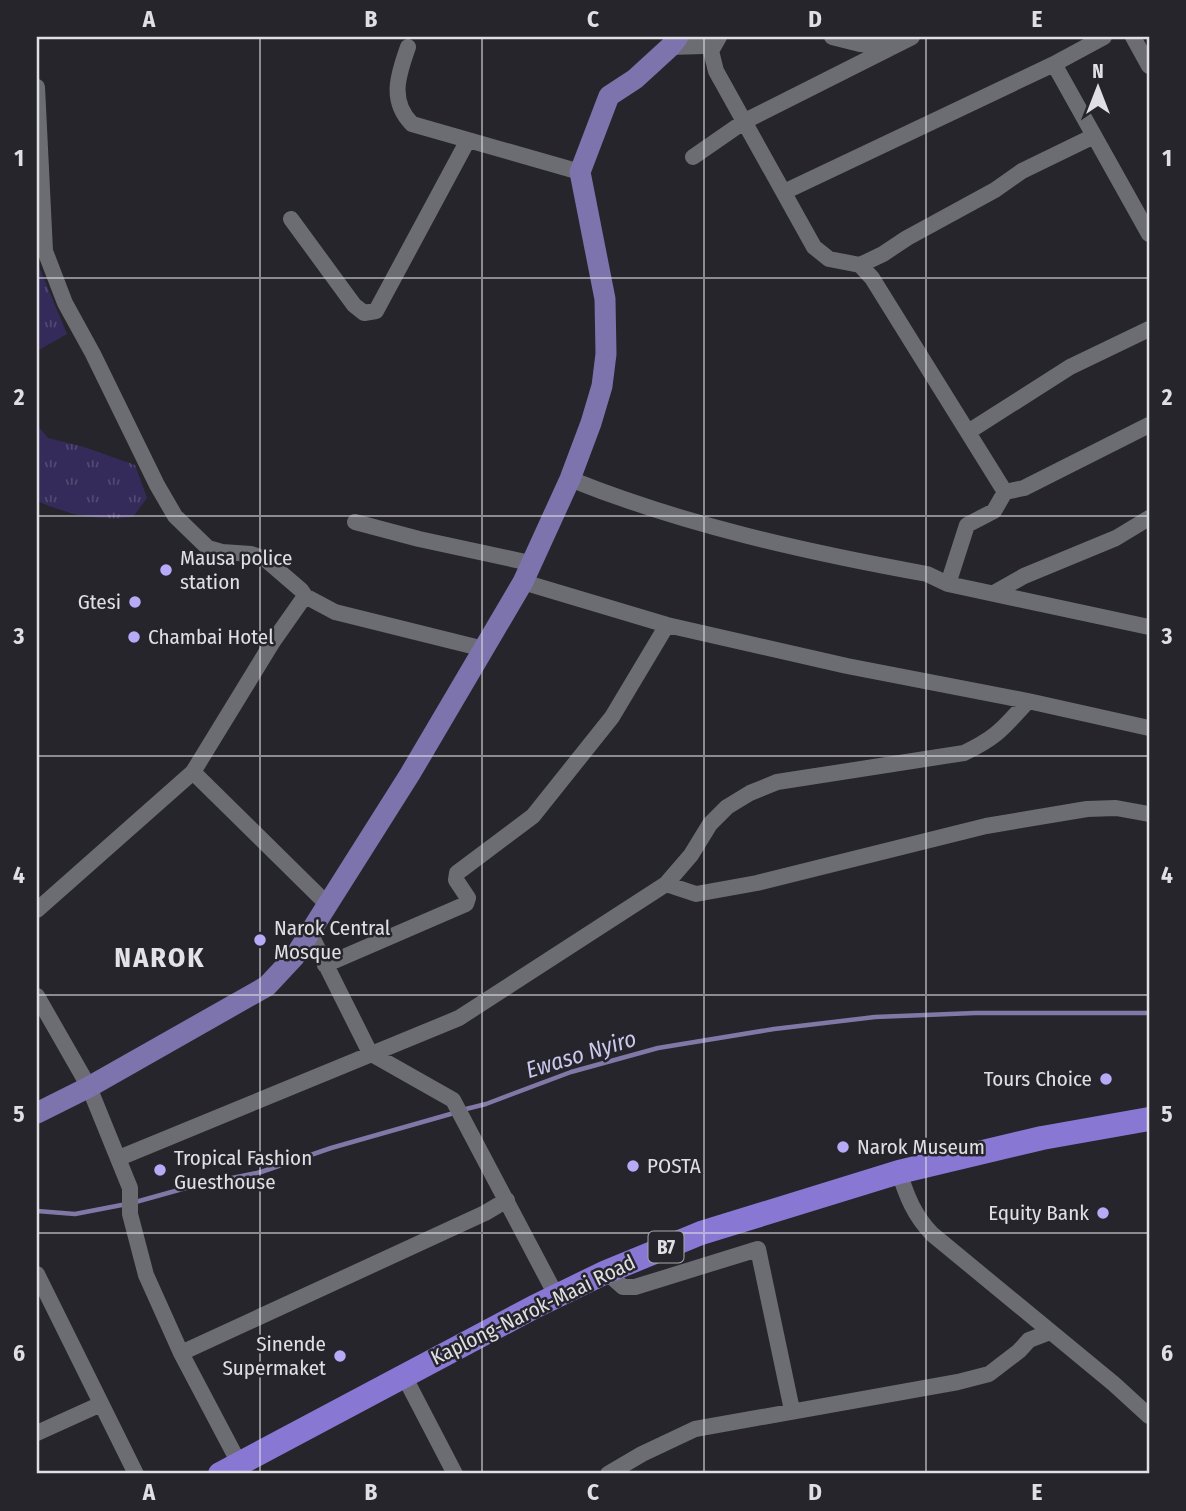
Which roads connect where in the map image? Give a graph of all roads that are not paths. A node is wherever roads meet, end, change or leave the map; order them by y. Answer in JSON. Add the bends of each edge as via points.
{"nodes":[{"id":1,"x":718,"y":37,"type":"edge"},
{"id":2,"x":832,"y":37,"type":"edge"},
{"id":3,"x":912,"y":37,"type":"edge"},
{"id":4,"x":1104,"y":37,"type":"edge"},
{"id":5,"x":1133,"y":37,"type":"edge"},
{"id":6,"x":674,"y":42,"type":"edge"},
{"id":7,"x":408,"y":47,"type":"dead end"},
{"id":8,"x":893,"y":47,"type":"junction"},
{"id":9,"x":1054,"y":64,"type":"junction"},
{"id":10,"x":1149,"y":66,"type":"edge"},
{"id":11,"x":37,"y":87,"type":"edge"},
{"id":12,"x":745,"y":121,"type":"junction"},
{"id":13,"x":1094,"y":136,"type":"junction"},
{"id":14,"x":468,"y":140,"type":"junction"},
{"id":15,"x":693,"y":157,"type":"dead end"},
{"id":16,"x":580,"y":172,"type":"junction"},
{"id":17,"x":784,"y":191,"type":"junction"},
{"id":18,"x":291,"y":219,"type":"dead end"},
{"id":19,"x":1149,"y":234,"type":"edge"},
{"id":20,"x":860,"y":265,"type":"junction"},
{"id":21,"x":1149,"y":329,"type":"edge"},
{"id":22,"x":1149,"y":425,"type":"edge"},
{"id":23,"x":968,"y":432,"type":"junction"},
{"id":24,"x":570,"y":479,"type":"junction"},
{"id":25,"x":1005,"y":492,"type":"junction"},
{"id":26,"x":1149,"y":518,"type":"edge"},
{"id":27,"x":355,"y":522,"type":"dead end"},
{"id":28,"x":527,"y":573,"type":"junction"},
{"id":29,"x":948,"y":584,"type":"junction"},
{"id":30,"x":994,"y":593,"type":"junction"},
{"id":31,"x":305,"y":596,"type":"junction"},
{"id":32,"x":667,"y":625,"type":"junction"},
{"id":33,"x":1149,"y":627,"type":"edge"},
{"id":34,"x":484,"y":649,"type":"junction"},
{"id":35,"x":1028,"y":701,"type":"junction"},
{"id":36,"x":1149,"y":728,"type":"edge"},
{"id":37,"x":194,"y":772,"type":"junction"},
{"id":38,"x":1149,"y":814,"type":"edge"},
{"id":39,"x":666,"y":884,"type":"junction"},
{"id":40,"x":327,"y":904,"type":"junction"},
{"id":41,"x":37,"y":910,"type":"edge"},
{"id":42,"x":310,"y":933,"type":"junction"},
{"id":43,"x":325,"y":965,"type":"junction"},
{"id":44,"x":39,"y":1007,"type":"edge"},
{"id":45,"x":370,"y":1053,"type":"junction"},
{"id":46,"x":89,"y":1087,"type":"junction"},
{"id":47,"x":37,"y":1113,"type":"edge"},
{"id":48,"x":1149,"y":1119,"type":"edge"},
{"id":49,"x":119,"y":1158,"type":"junction"},
{"id":50,"x":899,"y":1172,"type":"junction"},
{"id":51,"x":507,"y":1200,"type":"junction"},
{"id":52,"x":606,"y":1272,"type":"junction"},
{"id":53,"x":37,"y":1273,"type":"edge"},
{"id":54,"x":557,"y":1297,"type":"junction"},
{"id":55,"x":1051,"y":1332,"type":"junction"},
{"id":56,"x":181,"y":1353,"type":"junction"},
{"id":57,"x":404,"y":1374,"type":"junction"},
{"id":58,"x":101,"y":1404,"type":"junction"},
{"id":59,"x":792,"y":1410,"type":"junction"},
{"id":60,"x":1149,"y":1416,"type":"edge"},
{"id":61,"x":37,"y":1433,"type":"edge"},
{"id":62,"x":230,"y":1469,"type":"edge"},
{"id":63,"x":136,"y":1474,"type":"edge"},
{"id":64,"x":455,"y":1474,"type":"edge"},
{"id":65,"x":608,"y":1474,"type":"edge"}],
"edges":[{"from":1,"to":6,"type":"street","via":[[703,46]]},
{"from":1,"to":12,"type":"street","via":[[712,61]]},
{"from":2,"to":8,"type":"street"},
{"from":3,"to":8,"type":"street"},
{"from":4,"to":9,"type":"street"},
{"from":5,"to":10,"type":"street"},
{"from":6,"to":16,"type":"main road","via":[[635,79],[608,96]]},
{"from":7,"to":14,"type":"street","via":[[397,93],[402,114],[412,124]]},
{"from":8,"to":12,"type":"street"},
{"from":9,"to":13,"type":"street"},
{"from":9,"to":17,"type":"street"},
{"from":11,"to":31,"type":"street","via":[[45,251],[65,303],[157,485],[175,516],[208,548],[265,559]]},
{"from":12,"to":15,"type":"street"},
{"from":12,"to":17,"type":"street"},
{"from":13,"to":19,"type":"street"},
{"from":13,"to":20,"type":"street","via":[[1022,171]]},
{"from":14,"to":16,"type":"street"},
{"from":14,"to":18,"type":"street","via":[[376,311],[363,313],[354,305]]},
{"from":16,"to":24,"type":"main road","via":[[605,299],[606,354],[602,386]]},
{"from":17,"to":20,"type":"street","via":[[814,247],[829,259]]},
{"from":20,"to":23,"type":"street"},
{"from":21,"to":23,"type":"street","via":[[1070,367]]},
{"from":22,"to":25,"type":"street","via":[[1024,488]]},
{"from":23,"to":25,"type":"street"},
{"from":24,"to":28,"type":"main road"},
{"from":24,"to":29,"type":"street","via":[[662,512],[771,541],[927,573]]},
{"from":25,"to":29,"type":"street","via":[[994,511],[967,525]]},
{"from":26,"to":30,"type":"street","via":[[1116,538]]},
{"from":27,"to":28,"type":"street"},
{"from":28,"to":32,"type":"street"},
{"from":28,"to":34,"type":"main road"},
{"from":29,"to":30,"type":"street"},
{"from":30,"to":33,"type":"street"},
{"from":31,"to":34,"type":"street","via":[[335,612]]},
{"from":31,"to":37,"type":"street"},
{"from":32,"to":35,"type":"street"},
{"from":32,"to":43,"type":"street","via":[[612,717],[533,816],[457,873],[456,880],[468,898],[466,904]]},
{"from":34,"to":40,"type":"main road"},
{"from":35,"to":36,"type":"street"},
{"from":35,"to":39,"type":"street","via":[[1000,733],[964,752],[777,782],[750,793],[710,824]]},
{"from":37,"to":40,"type":"street"},
{"from":37,"to":41,"type":"street"},
{"from":38,"to":39,"type":"street","via":[[1087,809],[986,826],[696,894]]},
{"from":39,"to":45,"type":"street","via":[[458,1018]]},
{"from":40,"to":42,"type":"main road"},
{"from":42,"to":43,"type":"street"},
{"from":42,"to":46,"type":"main road","via":[[267,986]]},
{"from":43,"to":45,"type":"street"},
{"from":44,"to":46,"type":"street"},
{"from":45,"to":49,"type":"street"},
{"from":45,"to":51,"type":"street","via":[[453,1100]]},
{"from":46,"to":47,"type":"main road"},
{"from":46,"to":49,"type":"street"},
{"from":48,"to":50,"type":"highway","name":"Kaplong-Narok-Maai Road","number":"B7","via":[[1042,1138]]},
{"from":49,"to":56,"type":"street","via":[[130,1188],[130,1214],[146,1275]]},
{"from":50,"to":52,"type":"highway","name":"Kaplong-Narok-Maai Road","number":"B7","via":[[701,1233]]},
{"from":50,"to":55,"type":"street","via":[[918,1220]]},
{"from":51,"to":54,"type":"street"},
{"from":51,"to":56,"type":"street"},
{"from":52,"to":54,"type":"highway","name":"Kaplong-Narok-Maai Road","number":"B7"},
{"from":52,"to":59,"type":"street","via":[[623,1287],[635,1287],[758,1249]]},
{"from":53,"to":58,"type":"street"},
{"from":54,"to":57,"type":"highway","name":"Kaplong-Narok-Maai Road","number":"B7"},
{"from":55,"to":59,"type":"street","via":[[1029,1340],[989,1374]]},
{"from":55,"to":60,"type":"street"},
{"from":56,"to":62,"type":"street"},
{"from":57,"to":62,"type":"highway","name":"Kaplong-Narok-Maai Road","number":"B7"},
{"from":57,"to":64,"type":"street"},
{"from":58,"to":61,"type":"street"},
{"from":58,"to":63,"type":"street"},
{"from":59,"to":65,"type":"street","via":[[695,1429]]}]}
